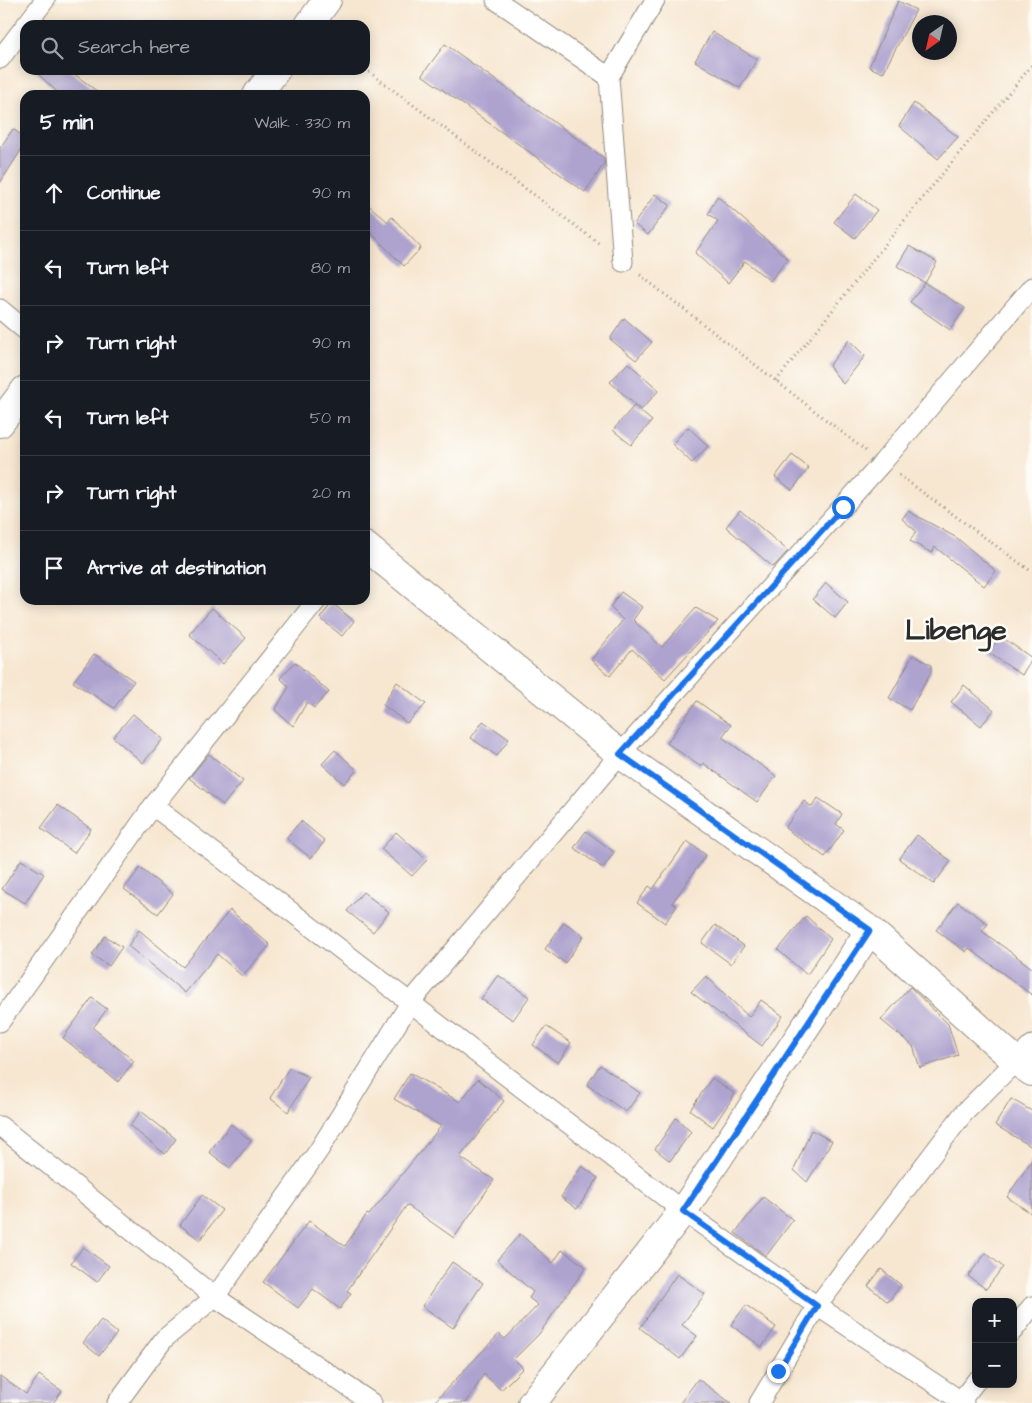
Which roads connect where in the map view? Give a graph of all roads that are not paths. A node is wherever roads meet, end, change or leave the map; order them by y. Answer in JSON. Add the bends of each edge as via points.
{"nodes":[{"id":1,"x":45,"y":0,"type":"edge"},
{"id":2,"x":327,"y":0,"type":"edge"},
{"id":3,"x":496,"y":0,"type":"edge"},
{"id":4,"x":655,"y":0,"type":"edge"},
{"id":5,"x":30,"y":20,"type":"edge"},
{"id":6,"x":313,"y":20,"type":"edge"},
{"id":7,"x":20,"y":33,"type":"edge"},
{"id":8,"x":0,"y":59,"type":"edge"},
{"id":9,"x":272,"y":75,"type":"edge"},
{"id":10,"x":609,"y":77,"type":"junction"},
{"id":11,"x":261,"y":90,"type":"edge"},
{"id":12,"x":623,"y":262,"type":"road end"},
{"id":13,"x":1032,"y":287,"type":"edge"},
{"id":14,"x":0,"y":309,"type":"edge"},
{"id":15,"x":20,"y":326,"type":"edge"},
{"id":16,"x":20,"y":396,"type":"edge"},
{"id":17,"x":0,"y":422,"type":"edge"},
{"id":18,"x":370,"y":550,"type":"edge"},
{"id":19,"x":313,"y":605,"type":"edge"},
{"id":20,"x":620,"y":754,"type":"junction"},
{"id":21,"x":153,"y":806,"type":"junction"},
{"id":22,"x":870,"y":930,"type":"junction"},
{"id":23,"x":410,"y":1003,"type":"junction"},
{"id":24,"x":0,"y":1022,"type":"edge"},
{"id":25,"x":1027,"y":1060,"type":"edge"},
{"id":26,"x":0,"y":1126,"type":"edge"},
{"id":27,"x":683,"y":1211,"type":"junction"},
{"id":28,"x":215,"y":1297,"type":"junction"},
{"id":29,"x":817,"y":1306,"type":"junction"},
{"id":30,"x":1032,"y":1306,"type":"edge"},
{"id":31,"x":1017,"y":1326,"type":"edge"},
{"id":32,"x":972,"y":1387,"type":"edge"},
{"id":33,"x":961,"y":1402,"type":"edge"},
{"id":34,"x":117,"y":1403,"type":"edge"},
{"id":35,"x":372,"y":1403,"type":"edge"},
{"id":36,"x":532,"y":1403,"type":"edge"},
{"id":37,"x":759,"y":1403,"type":"edge"}],
"edges":[{"from":1,"to":5,"type":"street"},
{"from":2,"to":6,"type":"street"},
{"from":3,"to":10,"type":"street"},
{"from":4,"to":10,"type":"street"},
{"from":7,"to":8,"type":"street"},
{"from":9,"to":11,"type":"street"},
{"from":10,"to":12,"type":"street"},
{"from":13,"to":20,"type":"street","via":[[882,463]]},
{"from":14,"to":15,"type":"street"},
{"from":16,"to":17,"type":"street"},
{"from":18,"to":20,"type":"street"},
{"from":19,"to":21,"type":"street"},
{"from":20,"to":22,"type":"street"},
{"from":20,"to":23,"type":"street"},
{"from":21,"to":23,"type":"street"},
{"from":21,"to":24,"type":"street"},
{"from":22,"to":25,"type":"street"},
{"from":22,"to":27,"type":"street"},
{"from":23,"to":27,"type":"street"},
{"from":23,"to":28,"type":"street","via":[[319,1150]]},
{"from":25,"to":29,"type":"street","via":[[963,1114]]},
{"from":26,"to":28,"type":"street"},
{"from":27,"to":29,"type":"street"},
{"from":27,"to":36,"type":"street"},
{"from":28,"to":34,"type":"street","via":[[164,1338]]},
{"from":28,"to":35,"type":"street"},
{"from":29,"to":33,"type":"street"},
{"from":29,"to":37,"type":"street"},
{"from":30,"to":31,"type":"street"},
{"from":32,"to":33,"type":"street"}]}
